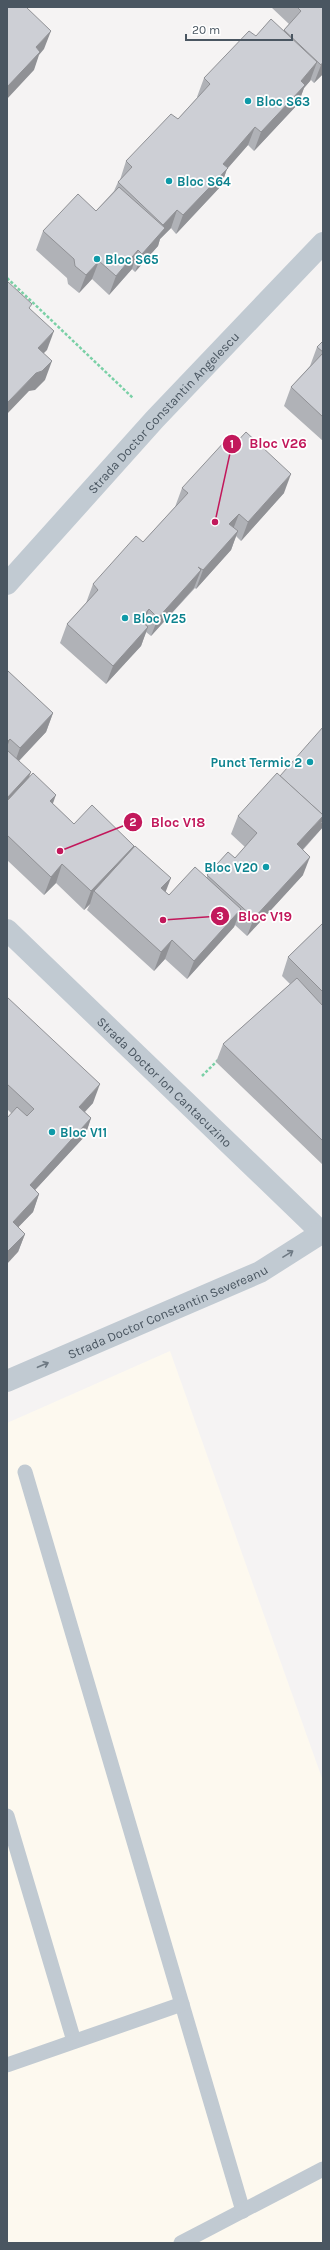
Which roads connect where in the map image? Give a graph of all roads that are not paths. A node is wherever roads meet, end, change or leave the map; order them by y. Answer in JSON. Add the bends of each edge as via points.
{"nodes":[{"id":1,"x":323,"y":243,"type":"edge"},
{"id":2,"x":7,"y":584,"type":"edge"},
{"id":3,"x":7,"y":930,"type":"edge"},
{"id":4,"x":323,"y":1232,"type":"edge"},
{"id":5,"x":7,"y":1381,"type":"edge"},
{"id":6,"x":25,"y":1472,"type":"dead end"},
{"id":7,"x":7,"y":1816,"type":"edge"},
{"id":8,"x":182,"y":2004,"type":"junction"},
{"id":9,"x":74,"y":2041,"type":"junction"},
{"id":10,"x":7,"y":2065,"type":"edge"},
{"id":11,"x":323,"y":2170,"type":"edge"},
{"id":12,"x":243,"y":2211,"type":"junction"},
{"id":13,"x":181,"y":2243,"type":"edge"}],
"edges":[{"from":1,"to":2,"type":"street","name":"Strada Doctor Constantin Angelescu","via":[[155,419]]},
{"from":3,"to":4,"type":"street","name":"Strada Doctor Ion Cantacuzino"},
{"from":5,"to":4,"type":"street","name":"Strada Doctor Constantin Severeanu","one_way":true,"via":[[260,1272]]},
{"from":6,"to":8,"type":"lane"},
{"from":7,"to":9,"type":"lane"},
{"from":8,"to":9,"type":"lane"},
{"from":8,"to":12,"type":"lane"},
{"from":9,"to":10,"type":"lane"},
{"from":11,"to":12,"type":"lane"},
{"from":12,"to":13,"type":"lane"}]}
